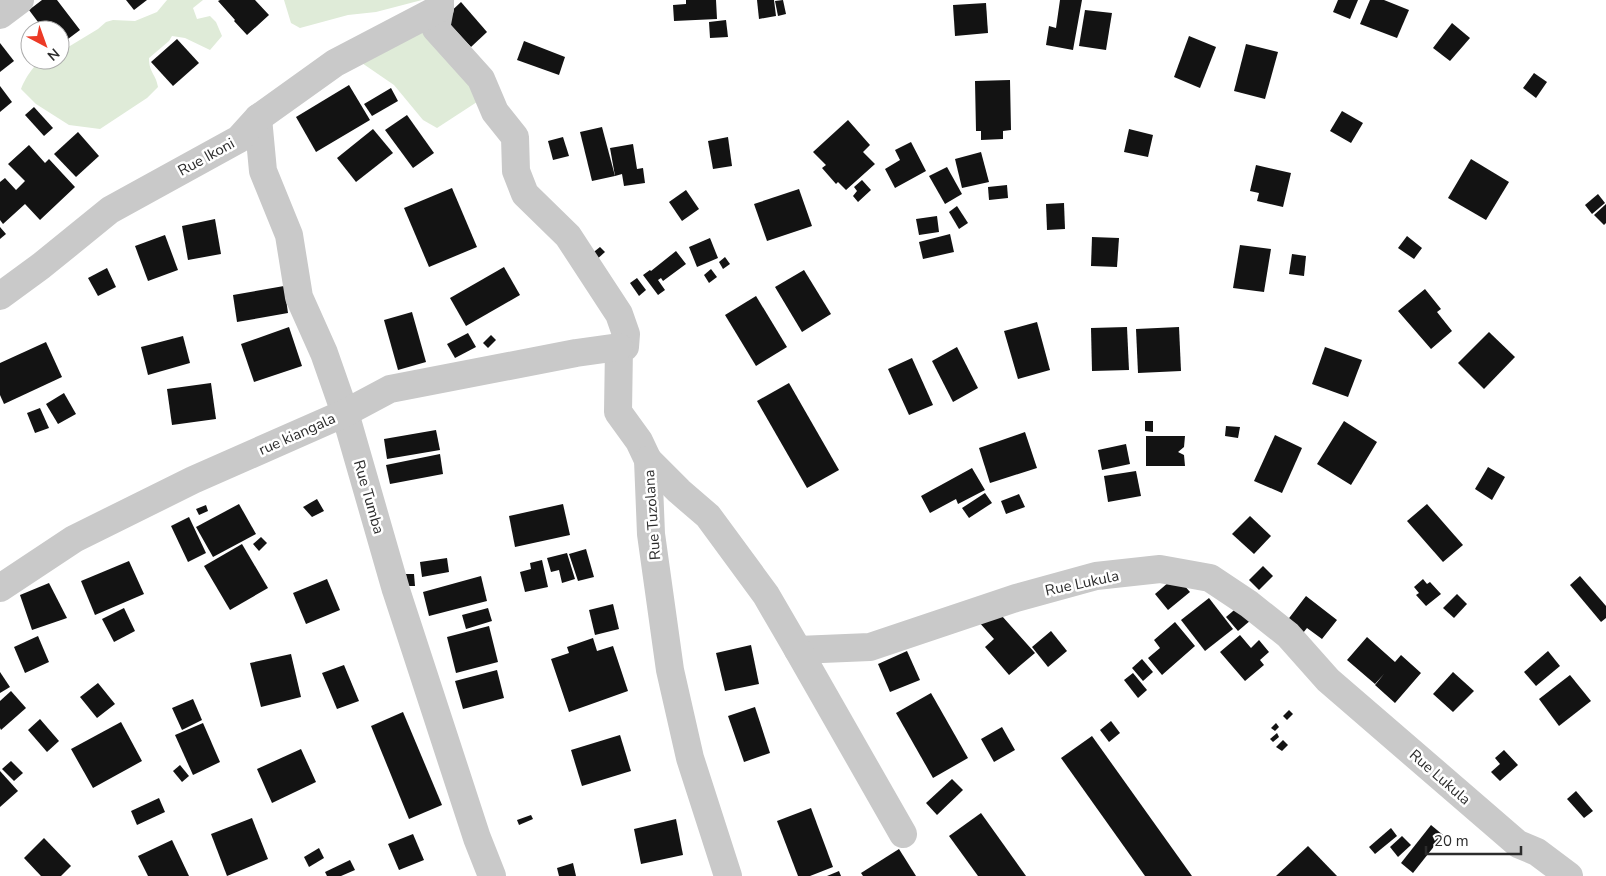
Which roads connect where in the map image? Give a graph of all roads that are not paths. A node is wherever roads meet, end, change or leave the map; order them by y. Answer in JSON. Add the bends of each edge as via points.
{"nodes":[{"id":1,"x":20,"y":0,"type":"edge"},
{"id":2,"x":440,"y":4,"type":"edge"},
{"id":3,"x":0,"y":15,"type":"edge"},
{"id":4,"x":258,"y":118,"type":"junction"},
{"id":5,"x":0,"y":296,"type":"edge"},
{"id":6,"x":619,"y":347,"type":"junction"},
{"id":7,"x":345,"y":413,"type":"junction"},
{"id":8,"x":648,"y":460,"type":"junction"},
{"id":9,"x":0,"y":588,"type":"edge"},
{"id":10,"x":798,"y":650,"type":"junction"},
{"id":11,"x":903,"y":834,"type":"dead end"},
{"id":12,"x":492,"y":876,"type":"edge"},
{"id":13,"x":728,"y":876,"type":"edge"},
{"id":14,"x":1569,"y":876,"type":"edge"}],
"edges":[{"from":1,"to":3,"type":"street"},
{"from":2,"to":4,"type":"street","name":"Rue Ikoni","via":[[335,63]]},
{"from":2,"to":6,"type":"street","name":"Rue Tuzolana","via":[[436,29],[481,79],[495,112],[516,137],[516,171],[525,194],[568,236],[619,314],[626,334],[625,347]]},
{"from":4,"to":5,"type":"street","name":"Rue Ikoni","via":[[239,139],[110,210]]},
{"from":4,"to":7,"type":"street","name":"Rue Tumba","via":[[263,171],[289,235],[299,298],[324,353]]},
{"from":6,"to":7,"type":"street","name":"rue kiangala","via":[[390,389]]},
{"from":6,"to":8,"type":"street","name":"Rue Tuzolana","via":[[618,412]]},
{"from":7,"to":9,"type":"street","name":"rue kiangala","via":[[193,480],[74,539]]},
{"from":7,"to":12,"type":"street","name":"Rue Tumba","via":[[396,590]]},
{"from":8,"to":10,"type":"street","via":[[708,516],[766,595]]},
{"from":8,"to":13,"type":"street","name":"Rue Tuzolana","via":[[651,534],[670,670],[690,758]]},
{"from":10,"to":11,"type":"street"},
{"from":10,"to":14,"type":"street","name":"Rue Lukula","via":[[870,647],[1016,598],[1096,576],[1160,569],[1210,578],[1288,635],[1328,680],[1518,844],[1537,852]]}]}
